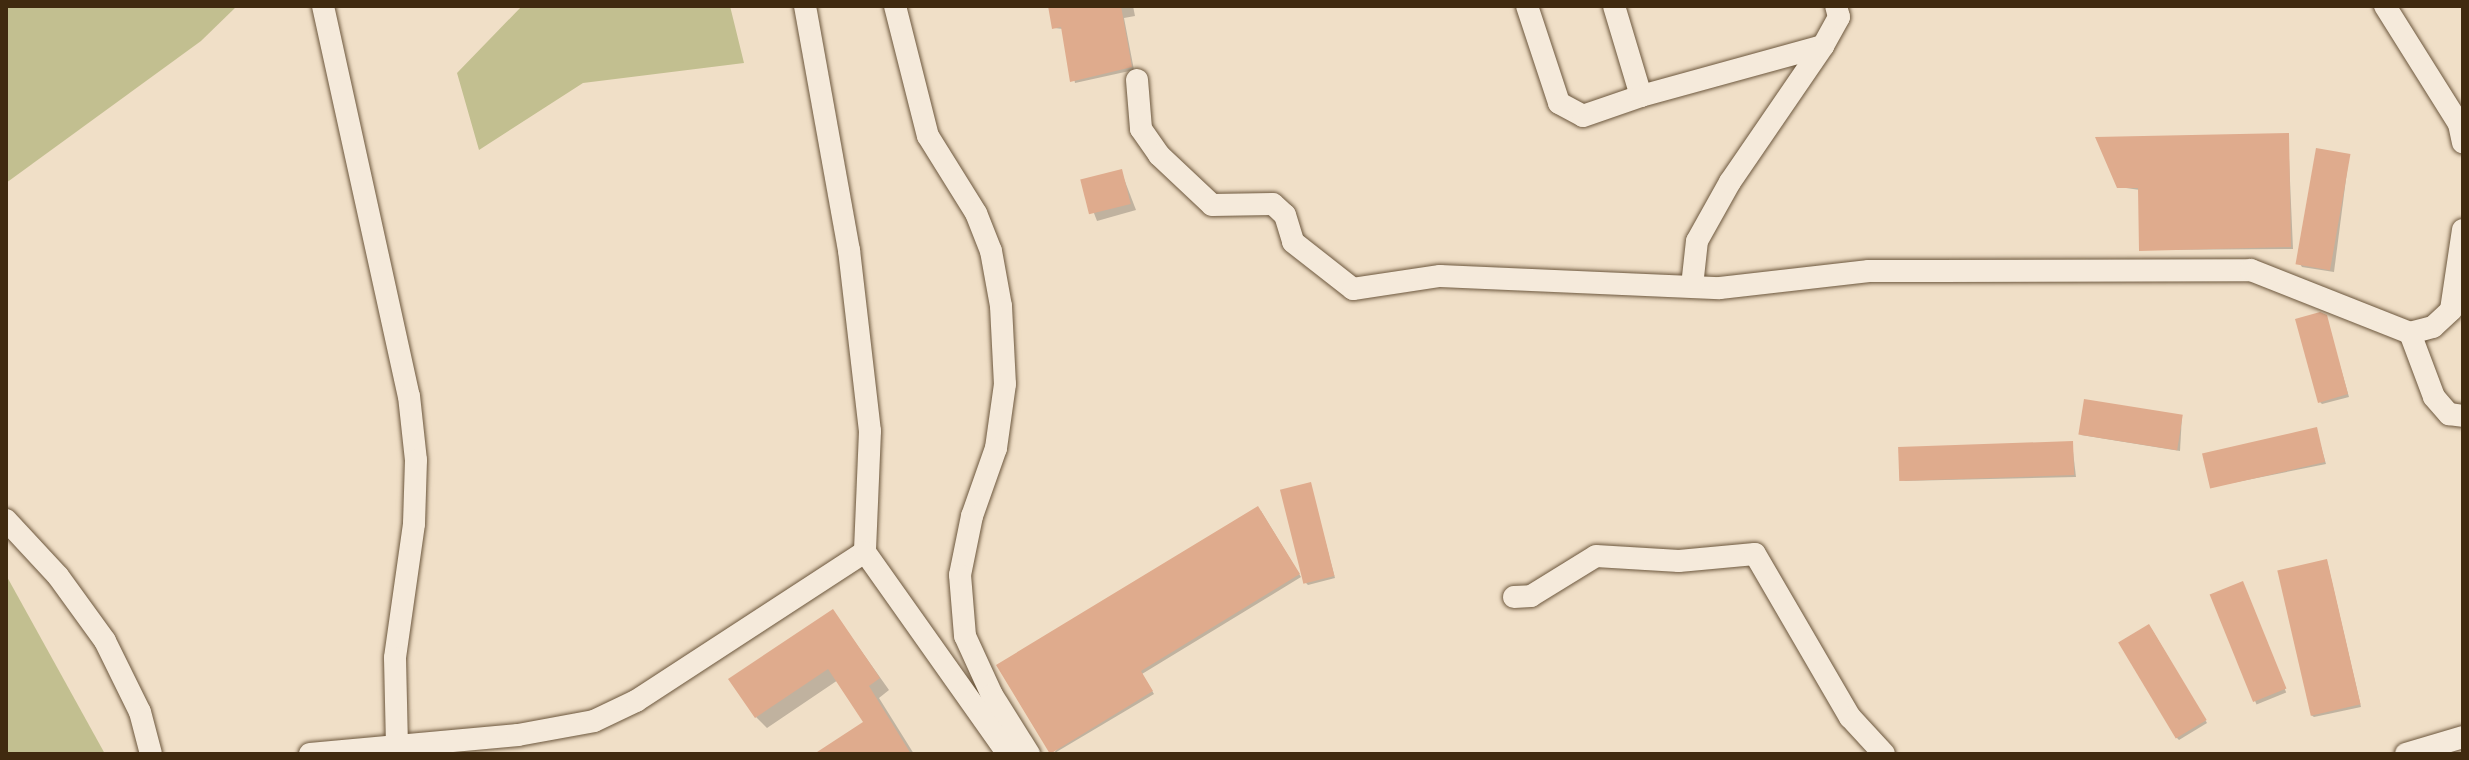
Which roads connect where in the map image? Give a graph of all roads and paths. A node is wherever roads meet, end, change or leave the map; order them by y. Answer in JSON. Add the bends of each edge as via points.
{"nodes":[{"id":1,"x":323,"y":6,"type":"edge"},
{"id":2,"x":805,"y":6,"type":"edge"},
{"id":3,"x":895,"y":6,"type":"edge"},
{"id":4,"x":1527,"y":6,"type":"edge"},
{"id":5,"x":1614,"y":6,"type":"edge"},
{"id":6,"x":1836,"y":6,"type":"edge"},
{"id":7,"x":2385,"y":6,"type":"edge"},
{"id":8,"x":1823,"y":46,"type":"junction"},
{"id":9,"x":1137,"y":80,"type":"dead end"},
{"id":10,"x":1641,"y":96,"type":"junction"},
{"id":11,"x":2463,"y":143,"type":"edge"},
{"id":12,"x":2463,"y":230,"type":"edge"},
{"id":13,"x":1692,"y":286,"type":"junction"},
{"id":14,"x":2410,"y":333,"type":"junction"},
{"id":15,"x":2463,"y":416,"type":"edge"},
{"id":16,"x":6,"y":520,"type":"edge"},
{"id":17,"x":865,"y":552,"type":"junction"},
{"id":18,"x":1514,"y":597,"type":"dead end"},
{"id":19,"x":2463,"y":737,"type":"edge"},
{"id":20,"x":397,"y":744,"type":"junction"},
{"id":21,"x":151,"y":754,"type":"edge"},
{"id":22,"x":310,"y":754,"type":"edge"},
{"id":23,"x":1008,"y":754,"type":"edge"},
{"id":24,"x":1029,"y":754,"type":"edge"},
{"id":25,"x":1884,"y":754,"type":"edge"},
{"id":26,"x":2406,"y":754,"type":"edge"}],
"edges":[{"from":1,"to":20,"type":"street","via":[[409,396],[416,460],[414,524],[395,658]]},
{"from":2,"to":17,"type":"street","via":[[849,250],[870,431]]},
{"from":3,"to":24,"type":"street","via":[[928,136],[976,213],[999,292],[1005,384],[996,448],[972,516],[960,575],[965,636],[992,695]]},
{"from":4,"to":10,"type":"street","via":[[1559,103],[1583,116]]},
{"from":5,"to":10,"type":"street"},
{"from":6,"to":8,"type":"street","via":[[1839,17]]},
{"from":7,"to":11,"type":"street","via":[[2459,124]]},
{"from":8,"to":10,"type":"street"},
{"from":8,"to":13,"type":"street","via":[[1704,229]]},
{"from":9,"to":13,"type":"street","via":[[1141,129],[1159,155],[1212,205],[1273,204],[1285,215],[1293,242],[1353,289],[1440,276]]},
{"from":12,"to":14,"type":"street","via":[[2451,310],[2433,327]]},
{"from":13,"to":14,"type":"street","via":[[1869,271],[2251,270]]},
{"from":14,"to":15,"type":"street","via":[[2434,397],[2449,414]]},
{"from":16,"to":21,"type":"street","via":[[58,576],[105,641],[140,712]]},
{"from":17,"to":20,"type":"street","via":[[636,701],[594,721],[518,735]]},
{"from":17,"to":23,"type":"street"},
{"from":18,"to":25,"type":"street","via":[[1531,596],[1596,556],[1679,561],[1755,554],[1850,717]]},
{"from":19,"to":26,"type":"street"},
{"from":20,"to":22,"type":"street"}]}
